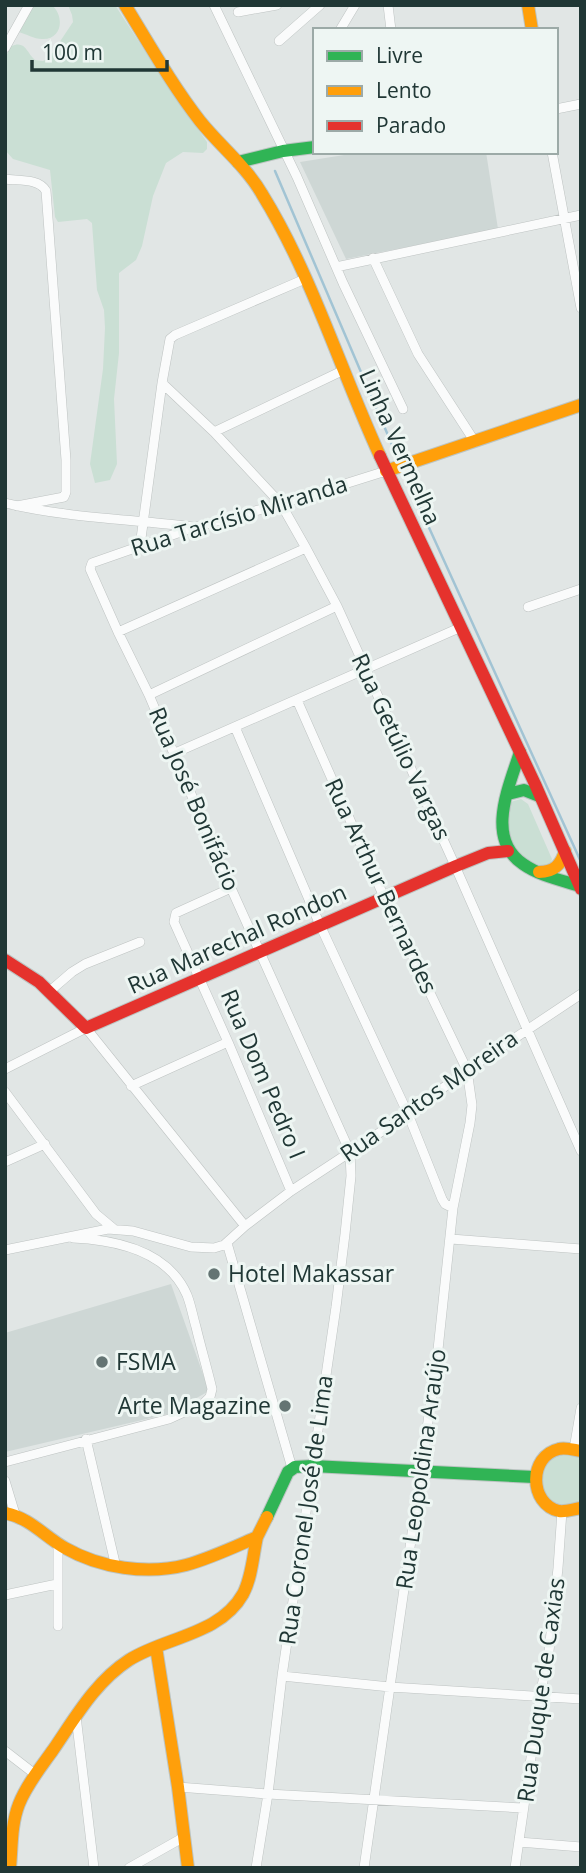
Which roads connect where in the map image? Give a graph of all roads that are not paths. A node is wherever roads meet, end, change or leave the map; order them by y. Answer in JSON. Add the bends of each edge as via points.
{"nodes":[{"id":1,"x":29,"y":5,"type":"edge"},
{"id":2,"x":125,"y":5,"type":"edge"},
{"id":3,"x":277,"y":5,"type":"edge"},
{"id":4,"x":320,"y":5,"type":"edge"},
{"id":5,"x":355,"y":5,"type":"edge"},
{"id":6,"x":388,"y":5,"type":"edge"},
{"id":7,"x":528,"y":5,"type":"edge"},
{"id":8,"x":215,"y":7,"type":"edge"},
{"id":9,"x":238,"y":12,"type":"dead end"},
{"id":10,"x":341,"y":28,"type":"edge"},
{"id":11,"x":391,"y":28,"type":"edge"},
{"id":12,"x":532,"y":28,"type":"edge"},
{"id":13,"x":279,"y":41,"type":"dead end"},
{"id":14,"x":5,"y":48,"type":"edge"},
{"id":15,"x":581,"y":104,"type":"edge"},
{"id":16,"x":558,"y":109,"type":"edge"},
{"id":17,"x":313,"y":147,"type":"edge"},
{"id":18,"x":283,"y":151,"type":"junction"},
{"id":19,"x":552,"y":154,"type":"edge"},
{"id":20,"x":238,"y":162,"type":"junction"},
{"id":21,"x":5,"y":179,"type":"edge"},
{"id":22,"x":581,"y":215,"type":"edge"},
{"id":23,"x":564,"y":218,"type":"junction"},
{"id":24,"x":373,"y":258,"type":"junction"},
{"id":25,"x":336,"y":267,"type":"junction"},
{"id":26,"x":305,"y":279,"type":"junction"},
{"id":27,"x":581,"y":308,"type":"edge"},
{"id":28,"x":344,"y":370,"type":"junction"},
{"id":29,"x":162,"y":383,"type":"junction"},
{"id":30,"x":581,"y":405,"type":"edge"},
{"id":31,"x":403,"y":409,"type":"dead end"},
{"id":32,"x":214,"y":432,"type":"junction"},
{"id":33,"x":475,"y":442,"type":"junction"},
{"id":34,"x":386,"y":471,"type":"junction"},
{"id":35,"x":5,"y":503,"type":"edge"},
{"id":36,"x":281,"y":504,"type":"junction"},
{"id":37,"x":17,"y":506,"type":"junction"},
{"id":38,"x":142,"y":520,"type":"junction"},
{"id":39,"x":195,"y":527,"type":"junction"},
{"id":40,"x":140,"y":546,"type":"junction"},
{"id":41,"x":306,"y":548,"type":"junction"},
{"id":42,"x":92,"y":563,"type":"joint"},
{"id":43,"x":580,"y":591,"type":"edge"},
{"id":44,"x":337,"y":606,"type":"junction"},
{"id":45,"x":528,"y":607,"type":"dead end"},
{"id":46,"x":459,"y":628,"type":"junction"},
{"id":47,"x":118,"y":632,"type":"junction"},
{"id":48,"x":365,"y":669,"type":"junction"},
{"id":49,"x":149,"y":695,"type":"junction"},
{"id":50,"x":298,"y":700,"type":"junction"},
{"id":51,"x":235,"y":727,"type":"junction"},
{"id":52,"x":520,"y":752,"type":"junction"},
{"id":53,"x":175,"y":753,"type":"junction"},
{"id":54,"x":508,"y":794,"type":"junction"},
{"id":55,"x":540,"y":796,"type":"junction"},
{"id":56,"x":505,"y":844,"type":"junction"},
{"id":57,"x":565,"y":851,"type":"junction"},
{"id":58,"x":456,"y":866,"type":"junction"},
{"id":59,"x":536,"y":872,"type":"junction"},
{"id":60,"x":231,"y":888,"type":"junction"},
{"id":61,"x":580,"y":888,"type":"edge"},
{"id":62,"x":384,"y":897,"type":"junction"},
{"id":63,"x":320,"y":925,"type":"junction"},
{"id":64,"x":140,"y":942,"type":"dead end"},
{"id":65,"x":260,"y":951,"type":"junction"},
{"id":66,"x":9,"y":965,"type":"edge"},
{"id":67,"x":199,"y":977,"type":"junction"},
{"id":68,"x":50,"y":991,"type":"junction"},
{"id":69,"x":581,"y":993,"type":"edge"},
{"id":70,"x":86,"y":1028,"type":"junction"},
{"id":71,"x":527,"y":1028,"type":"junction"},
{"id":72,"x":228,"y":1042,"type":"junction"},
{"id":73,"x":5,"y":1069,"type":"edge"},
{"id":74,"x":467,"y":1070,"type":"junction"},
{"id":75,"x":131,"y":1086,"type":"junction"},
{"id":76,"x":5,"y":1093,"type":"edge"},
{"id":77,"x":408,"y":1114,"type":"junction"},
{"id":78,"x":45,"y":1144,"type":"junction"},
{"id":79,"x":581,"y":1151,"type":"edge"},
{"id":80,"x":350,"y":1152,"type":"junction"},
{"id":81,"x":5,"y":1162,"type":"edge"},
{"id":82,"x":291,"y":1191,"type":"junction"},
{"id":83,"x":453,"y":1208,"type":"junction"},
{"id":84,"x":245,"y":1226,"type":"junction"},
{"id":85,"x":114,"y":1229,"type":"junction"},
{"id":86,"x":64,"y":1237,"type":"junction"},
{"id":87,"x":451,"y":1240,"type":"junction"},
{"id":88,"x":227,"y":1243,"type":"junction"},
{"id":89,"x":581,"y":1249,"type":"edge"},
{"id":90,"x":5,"y":1250,"type":"edge"},
{"id":91,"x":581,"y":1408,"type":"edge"},
{"id":92,"x":86,"y":1439,"type":"junction"},
{"id":93,"x":577,"y":1450,"type":"edge"},
{"id":94,"x":5,"y":1462,"type":"edge"},
{"id":95,"x":312,"y":1466,"type":"junction"},
{"id":96,"x":292,"y":1468,"type":"junction"},
{"id":97,"x":422,"y":1472,"type":"junction"},
{"id":98,"x":534,"y":1477,"type":"junction"},
{"id":99,"x":5,"y":1481,"type":"edge"},
{"id":100,"x":581,"y":1508,"type":"edge"},
{"id":101,"x":562,"y":1511,"type":"junction"},
{"id":102,"x":10,"y":1513,"type":"edge"},
{"id":103,"x":257,"y":1536,"type":"junction"},
{"id":104,"x":58,"y":1544,"type":"junction"},
{"id":105,"x":116,"y":1567,"type":"junction"},
{"id":106,"x":57,"y":1584,"type":"junction"},
{"id":107,"x":5,"y":1595,"type":"edge"},
{"id":108,"x":58,"y":1626,"type":"dead end"},
{"id":109,"x":156,"y":1647,"type":"junction"},
{"id":110,"x":282,"y":1676,"type":"junction"},
{"id":111,"x":390,"y":1687,"type":"junction"},
{"id":112,"x":540,"y":1696,"type":"junction"},
{"id":113,"x":581,"y":1699,"type":"edge"},
{"id":114,"x":76,"y":1716,"type":"junction"},
{"id":115,"x":5,"y":1751,"type":"edge"},
{"id":116,"x":36,"y":1775,"type":"junction"},
{"id":117,"x":178,"y":1787,"type":"junction"},
{"id":118,"x":268,"y":1794,"type":"junction"},
{"id":119,"x":374,"y":1799,"type":"junction"},
{"id":120,"x":523,"y":1808,"type":"junction"},
{"id":121,"x":9,"y":1824,"type":"edge"},
{"id":122,"x":184,"y":1837,"type":"junction"},
{"id":123,"x":519,"y":1842,"type":"junction"},
{"id":124,"x":581,"y":1847,"type":"edge"},
{"id":125,"x":10,"y":1868,"type":"edge"},
{"id":126,"x":94,"y":1868,"type":"edge"},
{"id":127,"x":130,"y":1868,"type":"edge"},
{"id":128,"x":188,"y":1868,"type":"edge"},
{"id":129,"x":256,"y":1868,"type":"edge"},
{"id":130,"x":364,"y":1868,"type":"edge"},
{"id":131,"x":515,"y":1868,"type":"edge"}],
"edges":[{"from":1,"to":14,"type":"street"},
{"from":2,"to":20,"type":"main road","name":"Linha Vermelha","via":[[199,120]]},
{"from":3,"to":9,"type":"street"},
{"from":4,"to":13,"type":"street"},
{"from":5,"to":10,"type":"street"},
{"from":6,"to":11,"type":"street"},
{"from":7,"to":12,"type":"main road"},
{"from":8,"to":18,"type":"street"},
{"from":15,"to":16,"type":"street"},
{"from":17,"to":18,"type":"main road"},
{"from":18,"to":20,"type":"main road"},
{"from":18,"to":25,"type":"street"},
{"from":19,"to":23,"type":"street"},
{"from":20,"to":26,"type":"main road","name":"Linha Vermelha","via":[[260,190]]},
{"from":21,"to":37,"type":"street","via":[[36,182],[46,191],[65,447],[64,497]]},
{"from":22,"to":23,"type":"street"},
{"from":23,"to":24,"type":"street"},
{"from":23,"to":27,"type":"street"},
{"from":24,"to":25,"type":"street"},
{"from":24,"to":33,"type":"street","via":[[418,354]]},
{"from":25,"to":31,"type":"street"},
{"from":26,"to":28,"type":"main road","name":"Linha Vermelha"},
{"from":26,"to":29,"type":"street","via":[[175,335],[168,345]]},
{"from":28,"to":32,"type":"street"},
{"from":28,"to":34,"type":"main road","name":"Linha Vermelha"},
{"from":29,"to":32,"type":"street","name":"Rua Getúlio Vargas"},
{"from":29,"to":38,"type":"street"},
{"from":30,"to":33,"type":"main road"},
{"from":32,"to":36,"type":"street","name":"Rua Getúlio Vargas"},
{"from":33,"to":34,"type":"main road"},
{"from":34,"to":36,"type":"street","name":"Rua Tarcísio Miranda"},
{"from":34,"to":46,"type":"main road","name":"Linha Vermelha"},
{"from":35,"to":37,"type":"street"},
{"from":36,"to":39,"type":"street","name":"Rua Tarcísio Miranda"},
{"from":36,"to":41,"type":"street","name":"Rua Getúlio Vargas"},
{"from":37,"to":38,"type":"street","via":[[70,516]]},
{"from":38,"to":39,"type":"street"},
{"from":38,"to":40,"type":"street"},
{"from":39,"to":40,"type":"street","name":"Rua Tarcísio Miranda"},
{"from":40,"to":42,"type":"street","name":"Rua Tarcísio Miranda"},
{"from":41,"to":44,"type":"street","name":"Rua Getúlio Vargas"},
{"from":41,"to":47,"type":"street"},
{"from":42,"to":47,"type":"street","name":"Rua José Bonifácio","via":[[90,569]]},
{"from":43,"to":45,"type":"street"},
{"from":44,"to":48,"type":"street","name":"Rua Getúlio Vargas"},
{"from":44,"to":49,"type":"street"},
{"from":46,"to":48,"type":"street"},
{"from":46,"to":52,"type":"main road","name":"Linha Vermelha"},
{"from":47,"to":49,"type":"street","name":"Rua José Bonifácio"},
{"from":48,"to":50,"type":"street"},
{"from":48,"to":58,"type":"street","name":"Rua Getúlio Vargas"},
{"from":49,"to":53,"type":"street","name":"Rua José Bonifácio"},
{"from":50,"to":51,"type":"street"},
{"from":50,"to":62,"type":"street","name":"Rua Arthur Bernardes"},
{"from":51,"to":53,"type":"street"},
{"from":51,"to":63,"type":"street"},
{"from":52,"to":54,"type":"main road"},
{"from":52,"to":55,"type":"main road","name":"Linha Vermelha"},
{"from":53,"to":60,"type":"street","name":"Rua José Bonifácio"},
{"from":54,"to":55,"type":"main road","via":[[524,789]]},
{"from":54,"to":56,"type":"main road","via":[[503,808]]},
{"from":55,"to":57,"type":"main road","name":"Linha Vermelha"},
{"from":56,"to":58,"type":"main road","name":"Rua Marechal Rondon"},
{"from":56,"to":59,"type":"main road","name":"Linha Vermelha","via":[[519,862]]},
{"from":57,"to":59,"type":"main road","via":[[558,867]]},
{"from":57,"to":61,"type":"main road","name":"Linha Vermelha"},
{"from":58,"to":62,"type":"main road","name":"Rua Marechal Rondon"},
{"from":58,"to":71,"type":"street","name":"Rua Getúlio Vargas"},
{"from":59,"to":61,"type":"main road","name":"Linha Vermelha"},
{"from":60,"to":65,"type":"street","name":"Rua José Bonifácio"},
{"from":60,"to":67,"type":"street","name":"Rua Dom Pedro I","via":[[174,917]]},
{"from":62,"to":63,"type":"main road","name":"Rua Marechal Rondon"},
{"from":62,"to":74,"type":"street","name":"Rua Arthur Bernardes"},
{"from":63,"to":65,"type":"main road","name":"Rua Marechal Rondon"},
{"from":63,"to":77,"type":"street"},
{"from":64,"to":68,"type":"street","via":[[85,964]]},
{"from":65,"to":67,"type":"main road","name":"Rua Marechal Rondon"},
{"from":65,"to":80,"type":"street","name":"Rua José Bonifácio"},
{"from":66,"to":68,"type":"main road"},
{"from":67,"to":70,"type":"main road","name":"Rua Marechal Rondon"},
{"from":67,"to":72,"type":"street","name":"Rua Dom Pedro I"},
{"from":68,"to":70,"type":"main road"},
{"from":69,"to":71,"type":"street","name":"Rua Santos Moreira"},
{"from":70,"to":73,"type":"street","name":"Rua Marechal Rondon"},
{"from":70,"to":75,"type":"street"},
{"from":71,"to":74,"type":"street","name":"Rua Santos Moreira"},
{"from":71,"to":79,"type":"street","name":"Rua Getúlio Vargas"},
{"from":72,"to":75,"type":"street"},
{"from":72,"to":82,"type":"street","name":"Rua Dom Pedro I"},
{"from":74,"to":77,"type":"street","name":"Rua Santos Moreira"},
{"from":74,"to":83,"type":"street","name":"Rua Leopoldina Araújo","via":[[472,1105]]},
{"from":75,"to":84,"type":"street"},
{"from":76,"to":78,"type":"street"},
{"from":77,"to":80,"type":"street","name":"Rua Santos Moreira"},
{"from":77,"to":83,"type":"street","via":[[442,1199]]},
{"from":78,"to":81,"type":"street"},
{"from":78,"to":85,"type":"street","via":[[96,1214]]},
{"from":80,"to":82,"type":"street","name":"Rua Santos Moreira"},
{"from":80,"to":95,"type":"street","name":"Rua Coronel José de Lima","via":[[345,1234]]},
{"from":82,"to":84,"type":"street","name":"Rua Santos Moreira"},
{"from":83,"to":87,"type":"street","name":"Rua Leopoldina Araújo"},
{"from":84,"to":88,"type":"street","name":"Rua Santos Moreira"},
{"from":85,"to":86,"type":"street"},
{"from":85,"to":88,"type":"street","via":[[191,1247],[214,1248]]},
{"from":86,"to":90,"type":"street"},
{"from":86,"to":92,"type":"street","via":[[108,1241],[162,1263],[188,1296],[212,1389],[204,1403],[169,1419]]},
{"from":87,"to":89,"type":"street"},
{"from":87,"to":97,"type":"street","name":"Rua Leopoldina Araújo"},
{"from":88,"to":96,"type":"street"},
{"from":91,"to":93,"type":"street"},
{"from":92,"to":94,"type":"street"},
{"from":92,"to":105,"type":"street"},
{"from":93,"to":98,"type":"main road","via":[[565,1448],[548,1454]]},
{"from":95,"to":96,"type":"main road"},
{"from":95,"to":97,"type":"main road"},
{"from":95,"to":110,"type":"street","name":"Rua Coronel José de Lima"},
{"from":96,"to":103,"type":"main road"},
{"from":97,"to":98,"type":"main road"},
{"from":97,"to":111,"type":"street","name":"Rua Leopoldina Araújo"},
{"from":98,"to":101,"type":"main road","via":[[539,1497]]},
{"from":99,"to":102,"type":"street"},
{"from":100,"to":101,"type":"main road"},
{"from":101,"to":112,"type":"street","name":"Rua Duque de Caxias","via":[[554,1610]]},
{"from":102,"to":104,"type":"main road"},
{"from":103,"to":105,"type":"main road","via":[[217,1555],[170,1569]]},
{"from":103,"to":109,"type":"main road","via":[[244,1591],[228,1612]]},
{"from":104,"to":105,"type":"main road"},
{"from":104,"to":106,"type":"street"},
{"from":106,"to":107,"type":"street"},
{"from":106,"to":108,"type":"street"},
{"from":109,"to":114,"type":"main road","via":[[117,1668]]},
{"from":109,"to":117,"type":"main road"},
{"from":110,"to":111,"type":"street"},
{"from":110,"to":118,"type":"street","name":"Rua Coronel José de Lima"},
{"from":111,"to":112,"type":"street"},
{"from":111,"to":119,"type":"street","name":"Rua Leopoldina Araújo"},
{"from":112,"to":113,"type":"street"},
{"from":112,"to":120,"type":"street","name":"Rua Duque de Caxias"},
{"from":114,"to":116,"type":"main road"},
{"from":114,"to":126,"type":"street"},
{"from":115,"to":116,"type":"street"},
{"from":116,"to":121,"type":"main road"},
{"from":117,"to":118,"type":"street"},
{"from":117,"to":122,"type":"main road"},
{"from":118,"to":119,"type":"street"},
{"from":118,"to":129,"type":"street","name":"Rua Coronel José de Lima"},
{"from":119,"to":120,"type":"street"},
{"from":119,"to":130,"type":"street","name":"Rua Leopoldina Araújo"},
{"from":120,"to":123,"type":"street","name":"Rua Duque de Caxias"},
{"from":121,"to":125,"type":"main road"},
{"from":122,"to":127,"type":"street"},
{"from":122,"to":128,"type":"main road"},
{"from":123,"to":124,"type":"street"},
{"from":123,"to":131,"type":"street","name":"Rua Duque de Caxias"}]}
